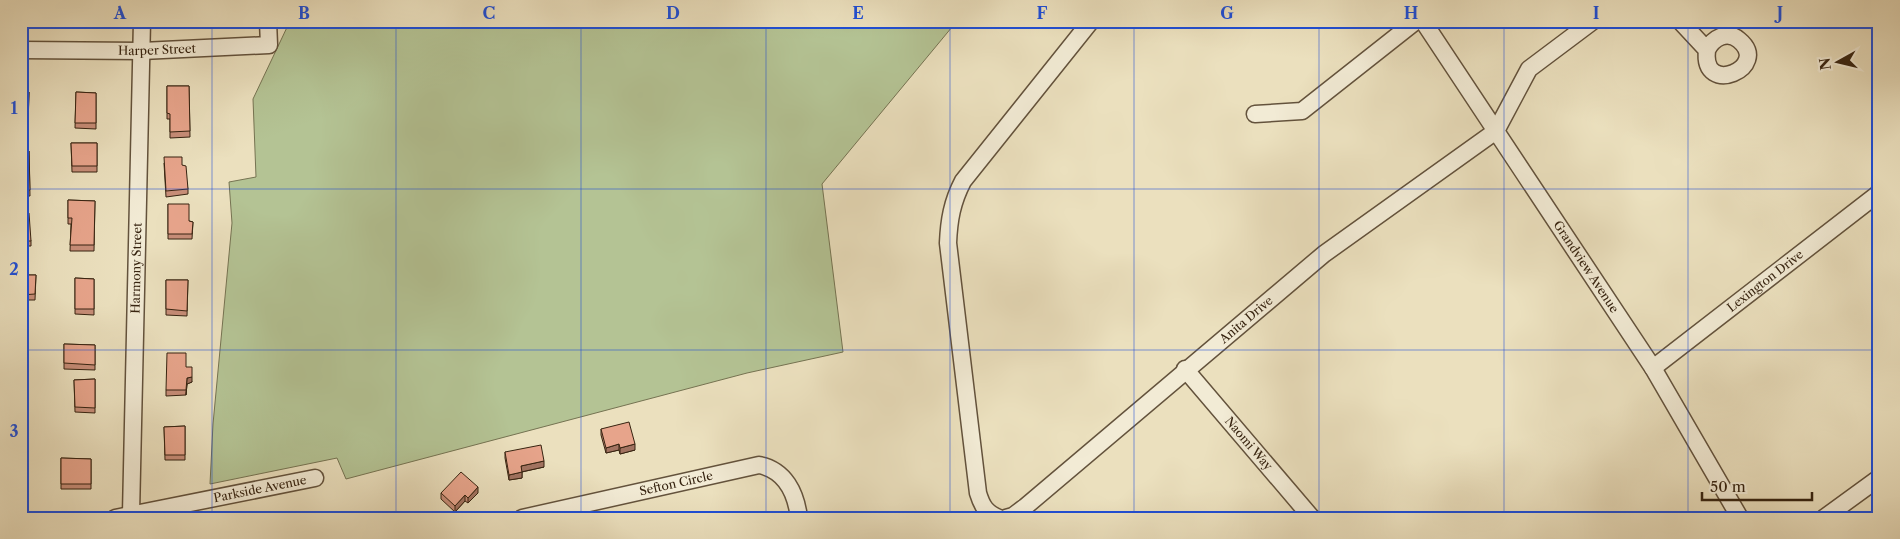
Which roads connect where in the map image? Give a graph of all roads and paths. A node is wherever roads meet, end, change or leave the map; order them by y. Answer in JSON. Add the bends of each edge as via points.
{"nodes":[{"id":1,"x":142,"y":21,"type":"edge"},
{"id":2,"x":268,"y":21,"type":"edge"},
{"id":3,"x":1091,"y":21,"type":"edge"},
{"id":4,"x":1416,"y":21,"type":"edge"},
{"id":5,"x":1423,"y":21,"type":"edge"},
{"id":6,"x":1592,"y":21,"type":"edge"},
{"id":7,"x":1680,"y":21,"type":"edge"},
{"id":8,"x":21,"y":50,"type":"edge"},
{"id":9,"x":1707,"y":50,"type":"dead end"},
{"id":10,"x":142,"y":51,"type":"junction"},
{"id":11,"x":1255,"y":114,"type":"dead end"},
{"id":12,"x":1496,"y":131,"type":"junction"},
{"id":13,"x":1879,"y":193,"type":"edge"},
{"id":14,"x":1653,"y":368,"type":"junction"},
{"id":15,"x":1185,"y":369,"type":"junction"},
{"id":16,"x":315,"y":478,"type":"dead end"},
{"id":17,"x":1879,"y":478,"type":"edge"},
{"id":18,"x":131,"y":514,"type":"junction"},
{"id":19,"x":115,"y":518,"type":"edge"},
{"id":20,"x":522,"y":518,"type":"edge"},
{"id":21,"x":799,"y":518,"type":"edge"},
{"id":22,"x":999,"y":518,"type":"edge"},
{"id":23,"x":1006,"y":518,"type":"edge"},
{"id":24,"x":1312,"y":518,"type":"edge"},
{"id":25,"x":1740,"y":518,"type":"edge"},
{"id":26,"x":1824,"y":518,"type":"edge"}],
"edges":[{"from":1,"to":10,"type":"street","name":"Harmony Street"},
{"from":2,"to":10,"type":"street","name":"Harper Street","via":[[269,45]]},
{"from":3,"to":22,"type":"street","via":[[964,181],[948,220],[948,243],[978,493],[982,507]]},
{"from":4,"to":11,"type":"street","via":[[1302,111]]},
{"from":5,"to":12,"type":"street","name":"Grandview Avenue"},
{"from":6,"to":12,"type":"street","via":[[1529,69]]},
{"from":7,"to":9,"type":"street"},
{"from":8,"to":10,"type":"street","name":"Harper Street"},
{"from":10,"to":18,"type":"street","name":"Harmony Street"},
{"from":12,"to":14,"type":"street","name":"Grandview Avenue"},
{"from":12,"to":15,"type":"street","name":"Anita Drive","via":[[1324,254]]},
{"from":13,"to":14,"type":"street","name":"Lexington Drive"},
{"from":14,"to":25,"type":"street","name":"Grandview Avenue"},
{"from":15,"to":23,"type":"street","name":"Anita Drive","via":[[1025,507]]},
{"from":15,"to":24,"type":"street","name":"Naomi Way"},
{"from":16,"to":18,"type":"street","name":"Parkside Avenue"},
{"from":17,"to":26,"type":"street"},
{"from":18,"to":19,"type":"street","name":"Parkside Avenue"},
{"from":20,"to":21,"type":"street","name":"Sefton Circle","via":[[759,465],[772,467],[788,483],[797,501]]}]}
